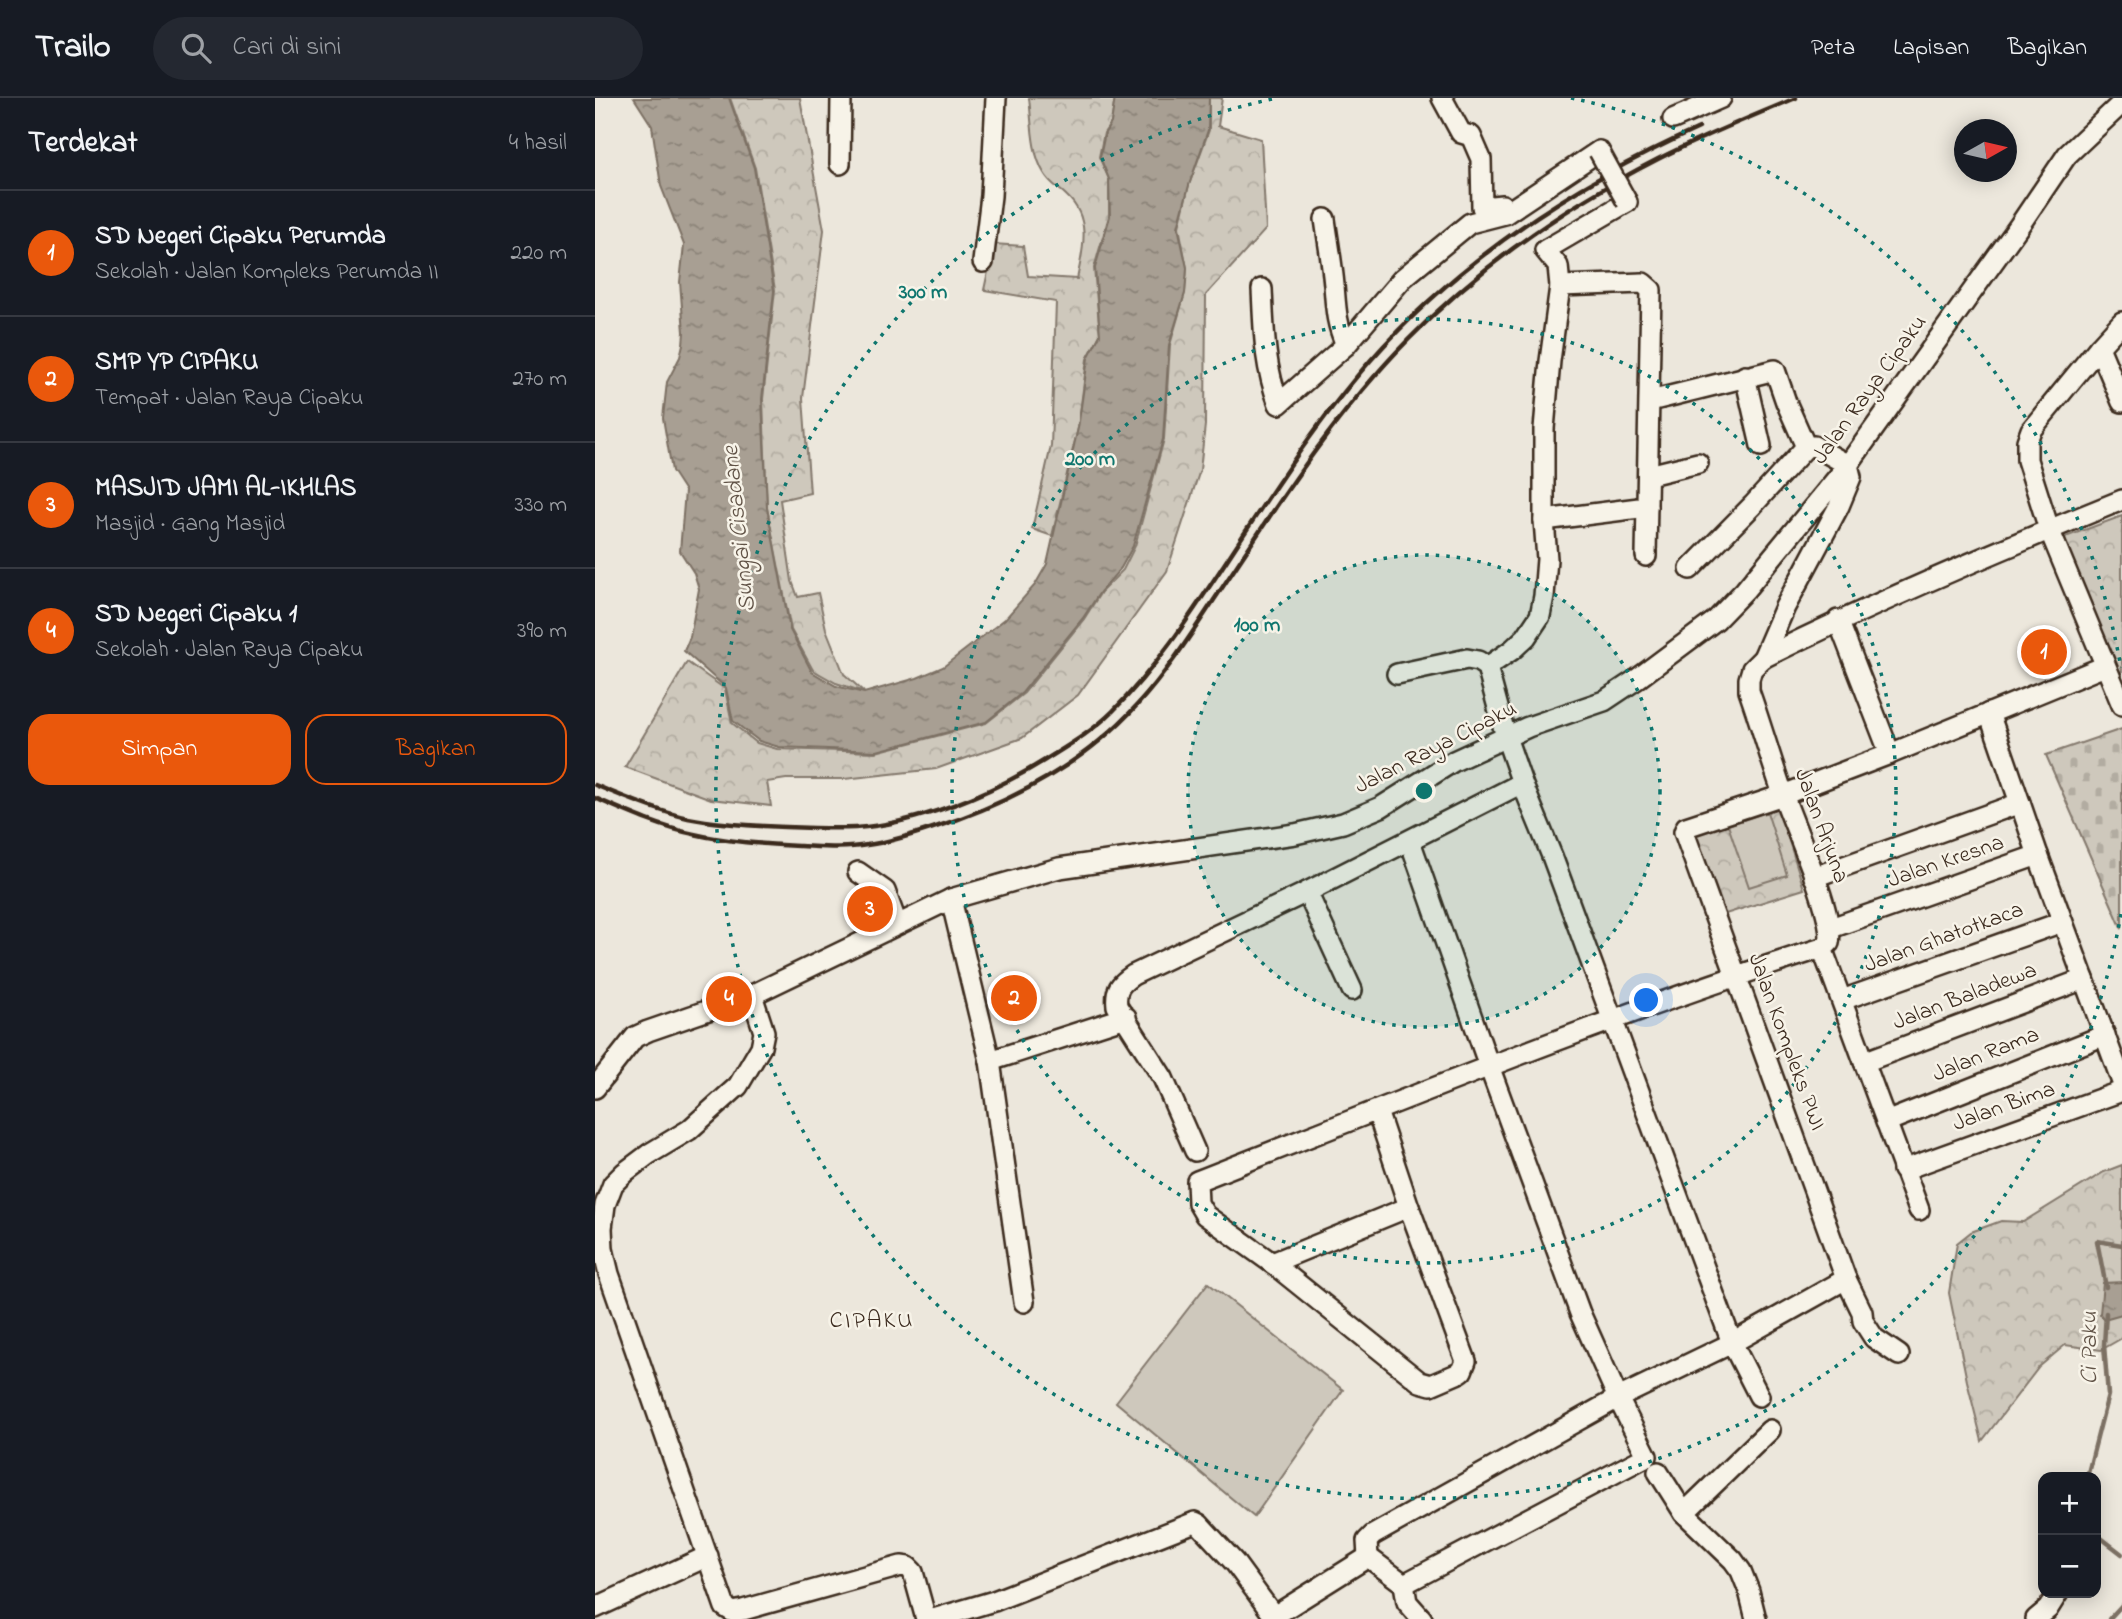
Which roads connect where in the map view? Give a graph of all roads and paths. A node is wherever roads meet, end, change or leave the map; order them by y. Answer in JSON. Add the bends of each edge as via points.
{"nodes":[{"id":1,"x":841,"y":98,"type":"edge"},
{"id":2,"x":996,"y":98,"type":"edge"},
{"id":3,"x":1442,"y":98,"type":"edge"},
{"id":4,"x":1721,"y":98,"type":"edge"},
{"id":5,"x":2122,"y":103,"type":"edge"},
{"id":6,"x":1673,"y":119,"type":"dead end"},
{"id":7,"x":840,"y":164,"type":"dead end"},
{"id":8,"x":1505,"y":214,"type":"junction"},
{"id":9,"x":1325,"y":219,"type":"dead end"},
{"id":10,"x":983,"y":262,"type":"dead end"},
{"id":11,"x":1560,"y":286,"type":"junction"},
{"id":12,"x":1262,"y":289,"type":"dead end"},
{"id":13,"x":2122,"y":322,"type":"edge"},
{"id":14,"x":1346,"y":345,"type":"junction"},
{"id":15,"x":2099,"y":347,"type":"junction"},
{"id":16,"x":1745,"y":376,"type":"junction"},
{"id":17,"x":1650,"y":401,"type":"junction"},
{"id":18,"x":2122,"y":402,"type":"edge"},
{"id":19,"x":1761,"y":446,"type":"dead end"},
{"id":20,"x":1806,"y":447,"type":"junction"},
{"id":21,"x":1698,"y":463,"type":"dead end"},
{"id":22,"x":1848,"y":465,"type":"junction"},
{"id":23,"x":1649,"y":475,"type":"junction"},
{"id":24,"x":2122,"y":500,"type":"edge"},
{"id":25,"x":1647,"y":507,"type":"junction"},
{"id":26,"x":1544,"y":520,"type":"junction"},
{"id":27,"x":2049,"y":529,"type":"junction"},
{"id":28,"x":1646,"y":556,"type":"dead end"},
{"id":29,"x":1690,"y":569,"type":"dead end"},
{"id":30,"x":1785,"y":607,"type":"junction"},
{"id":31,"x":1838,"y":620,"type":"junction"},
{"id":32,"x":1808,"y":635,"type":"junction"},
{"id":33,"x":1763,"y":658,"type":"junction"},
{"id":34,"x":2105,"y":666,"type":"junction"},
{"id":35,"x":1487,"y":667,"type":"junction"},
{"id":36,"x":1397,"y":674,"type":"dead end"},
{"id":37,"x":2122,"y":705,"type":"edge"},
{"id":38,"x":1989,"y":713,"type":"junction"},
{"id":39,"x":1506,"y":737,"type":"junction"},
{"id":40,"x":1890,"y":754,"type":"junction"},
{"id":41,"x":1521,"y":783,"type":"junction"},
{"id":42,"x":1783,"y":795,"type":"junction"},
{"id":43,"x":2020,"y":803,"type":"junction"},
{"id":44,"x":1410,"y":841,"type":"junction"},
{"id":45,"x":2038,"y":855,"type":"junction"},
{"id":46,"x":859,"y":872,"type":"dead end"},
{"id":47,"x":1814,"y":877,"type":"junction"},
{"id":48,"x":1307,"y":892,"type":"junction"},
{"id":49,"x":951,"y":899,"type":"junction"},
{"id":50,"x":2062,"y":922,"type":"junction"},
{"id":51,"x":897,"y":924,"type":"junction"},
{"id":52,"x":1831,"y":929,"type":"junction"},
{"id":53,"x":1822,"y":948,"type":"junction"},
{"id":54,"x":1737,"y":975,"type":"junction"},
{"id":55,"x":2084,"y":979,"type":"junction"},
{"id":56,"x":1352,"y":990,"type":"dead end"},
{"id":57,"x":753,"y":995,"type":"junction"},
{"id":58,"x":1842,"y":1000,"type":"junction"},
{"id":59,"x":1126,"y":1017,"type":"junction"},
{"id":60,"x":1613,"y":1020,"type":"junction"},
{"id":61,"x":2105,"y":1035,"type":"junction"},
{"id":62,"x":990,"y":1061,"type":"junction"},
{"id":63,"x":1864,"y":1062,"type":"junction"},
{"id":64,"x":1489,"y":1066,"type":"junction"},
{"id":65,"x":2122,"y":1082,"type":"edge"},
{"id":66,"x":595,"y":1088,"type":"edge"},
{"id":67,"x":2122,"y":1091,"type":"edge"},
{"id":68,"x":1377,"y":1111,"type":"junction"},
{"id":69,"x":1886,"y":1122,"type":"junction"},
{"id":70,"x":1195,"y":1151,"type":"dead end"},
{"id":71,"x":1903,"y":1170,"type":"junction"},
{"id":72,"x":1409,"y":1207,"type":"junction"},
{"id":73,"x":1919,"y":1210,"type":"dead end"},
{"id":74,"x":1272,"y":1263,"type":"junction"},
{"id":75,"x":1846,"y":1279,"type":"junction"},
{"id":76,"x":1024,"y":1302,"type":"dead end"},
{"id":77,"x":1732,"y":1343,"type":"junction"},
{"id":78,"x":1899,"y":1355,"type":"dead end"},
{"id":79,"x":1759,"y":1396,"type":"dead end"},
{"id":80,"x":1618,"y":1398,"type":"junction"},
{"id":81,"x":1770,"y":1430,"type":"dead end"},
{"id":82,"x":1658,"y":1472,"type":"dead end"},
{"id":83,"x":1684,"y":1513,"type":"junction"},
{"id":84,"x":708,"y":1556,"type":"junction"},
{"id":85,"x":1368,"y":1557,"type":"junction"},
{"id":86,"x":1404,"y":1584,"type":"junction"},
{"id":87,"x":2055,"y":1598,"type":"edge"},
{"id":88,"x":595,"y":1608,"type":"edge"},
{"id":89,"x":1275,"y":1618,"type":"edge"},
{"id":90,"x":926,"y":1619,"type":"edge"},
{"id":91,"x":933,"y":1619,"type":"edge"},
{"id":92,"x":1422,"y":1619,"type":"edge"},
{"id":93,"x":1756,"y":1619,"type":"edge"},
{"id":94,"x":2036,"y":1619,"type":"edge"}],
"edges":[{"from":1,"to":7,"type":"street"},
{"from":2,"to":10,"type":"street"},
{"from":3,"to":8,"type":"street","via":[[1461,133],[1471,136],[1481,159],[1482,207],[1502,205]]},
{"from":4,"to":6,"type":"street"},
{"from":5,"to":22,"type":"street","name":"Jalan Raya Cipaku","via":[[2067,155]]},
{"from":8,"to":11,"type":"street","bridge":true,"via":[[1599,151],[1627,202],[1545,250],[1558,265]]},
{"from":8,"to":14,"type":"street","via":[[1470,223],[1412,270]]},
{"from":9,"to":14,"type":"street","via":[[1335,308]]},
{"from":11,"to":17,"type":"street","via":[[1643,283],[1651,290]]},
{"from":11,"to":26,"type":"street","via":[[1544,419]]},
{"from":12,"to":14,"type":"street","via":[[1265,352],[1279,404]]},
{"from":13,"to":15,"type":"street"},
{"from":15,"to":18,"type":"street"},
{"from":15,"to":27,"type":"street","via":[[2031,430],[2027,441],[2028,460]]},
{"from":16,"to":17,"type":"street"},
{"from":16,"to":19,"type":"street"},
{"from":16,"to":20,"type":"street","via":[[1777,371]]},
{"from":17,"to":23,"type":"street"},
{"from":20,"to":22,"type":"street","via":[[1814,446]]},
{"from":20,"to":29,"type":"street"},
{"from":21,"to":23,"type":"street"},
{"from":22,"to":30,"type":"street","name":"Jalan Arjuna","via":[[1851,477],[1839,506]]},
{"from":22,"to":39,"type":"street","name":"Jalan Raya Cipaku","via":[[1716,620],[1604,701]]},
{"from":23,"to":25,"type":"street"},
{"from":24,"to":27,"type":"street"},
{"from":25,"to":26,"type":"street"},
{"from":25,"to":28,"type":"street"},
{"from":26,"to":35,"type":"street","via":[[1547,559],[1540,616],[1512,650]]},
{"from":27,"to":31,"type":"street"},
{"from":27,"to":34,"type":"street"},
{"from":30,"to":32,"type":"street"},
{"from":30,"to":33,"type":"street","name":"Jalan Arjuna"},
{"from":31,"to":32,"type":"street"},
{"from":31,"to":40,"type":"street"},
{"from":32,"to":33,"type":"street"},
{"from":33,"to":42,"type":"street","name":"Jalan Arjuna","via":[[1752,669],[1749,691]]},
{"from":34,"to":37,"type":"street"},
{"from":34,"to":38,"type":"street"},
{"from":35,"to":36,"type":"street","via":[[1467,659]]},
{"from":35,"to":39,"type":"street"},
{"from":38,"to":40,"type":"street"},
{"from":38,"to":43,"type":"street"},
{"from":39,"to":41,"type":"street"},
{"from":39,"to":49,"type":"street","name":"Jalan Raya Cipaku","via":[[1454,761],[1381,807],[1343,823],[1059,868]]},
{"from":40,"to":42,"type":"street"},
{"from":41,"to":44,"type":"street"},
{"from":41,"to":60,"type":"street"},
{"from":42,"to":47,"type":"street","name":"Jalan Arjuna"},
{"from":42,"to":54,"type":"street","name":"Jalan Kompleks PWI","via":[[1686,827],[1684,832]]},
{"from":43,"to":45,"type":"street"},
{"from":43,"to":47,"type":"street"},
{"from":44,"to":48,"type":"street"},
{"from":44,"to":64,"type":"street"},
{"from":45,"to":50,"type":"street"},
{"from":45,"to":52,"type":"street","name":"Jalan Kresna"},
{"from":46,"to":51,"type":"street","via":[[885,891]]},
{"from":47,"to":52,"type":"street","name":"Jalan Arjuna"},
{"from":48,"to":56,"type":"street"},
{"from":48,"to":59,"type":"street","via":[[1126,980],[1116,995],[1117,1006]]},
{"from":49,"to":51,"type":"street","name":"Jalan Raya Cipaku"},
{"from":49,"to":62,"type":"street"},
{"from":50,"to":55,"type":"street"},
{"from":50,"to":58,"type":"street","name":"Jalan Ghatotkaca"},
{"from":51,"to":57,"type":"street","name":"Jalan Raya Cipaku"},
{"from":52,"to":53,"type":"street","via":[[1829,943]]},
{"from":53,"to":54,"type":"street"},
{"from":53,"to":58,"type":"street"},
{"from":54,"to":60,"type":"street"},
{"from":54,"to":75,"type":"street","name":"Jalan Kompleks PWI"},
{"from":55,"to":61,"type":"street"},
{"from":55,"to":63,"type":"street","name":"Jalan Baladewa"},
{"from":57,"to":66,"type":"street","name":"Jalan Raya Cipaku","via":[[635,1037]]},
{"from":57,"to":84,"type":"street","via":[[764,1032],[761,1047],[738,1086],[689,1130],[649,1154],[613,1184],[602,1228],[610,1274]]},
{"from":58,"to":63,"type":"street"},
{"from":59,"to":62,"type":"street"},
{"from":59,"to":70,"type":"street","via":[[1163,1078]]},
{"from":60,"to":64,"type":"street"},
{"from":60,"to":77,"type":"street"},
{"from":61,"to":65,"type":"street"},
{"from":61,"to":69,"type":"street","name":"Jalan Rama"},
{"from":62,"to":76,"type":"street"},
{"from":63,"to":69,"type":"street"},
{"from":64,"to":68,"type":"street"},
{"from":64,"to":80,"type":"street","via":[[1580,1313]]},
{"from":67,"to":71,"type":"street","name":"Jalan Bima"},
{"from":68,"to":72,"type":"street"},
{"from":68,"to":74,"type":"street","via":[[1197,1181],[1198,1203],[1205,1215]]},
{"from":69,"to":71,"type":"street"},
{"from":71,"to":73,"type":"street"},
{"from":72,"to":74,"type":"street"},
{"from":72,"to":74,"type":"street","via":[[1466,1361],[1459,1373],[1436,1384],[1420,1382]]},
{"from":75,"to":77,"type":"street"},
{"from":75,"to":78,"type":"street","name":"Jalan Kompleks PWI","via":[[1874,1338]]},
{"from":77,"to":79,"type":"street"},
{"from":77,"to":80,"type":"street"},
{"from":80,"to":85,"type":"street","via":[[1373,1535],[1367,1541]]},
{"from":80,"to":86,"type":"street","via":[[1647,1456]]},
{"from":81,"to":83,"type":"street"},
{"from":82,"to":83,"type":"street"},
{"from":83,"to":93,"type":"street","via":[[1741,1571]]},
{"from":84,"to":88,"type":"street"},
{"from":84,"to":90,"type":"street","via":[[725,1607],[733,1612],[901,1566],[913,1572]]},
{"from":85,"to":86,"type":"street"},
{"from":85,"to":89,"type":"street"},
{"from":86,"to":92,"type":"street","via":[[1407,1602]]},
{"from":87,"to":94,"type":"street"},
{"from":89,"to":91,"type":"street","via":[[1234,1563],[1195,1522],[994,1601]]}]}
